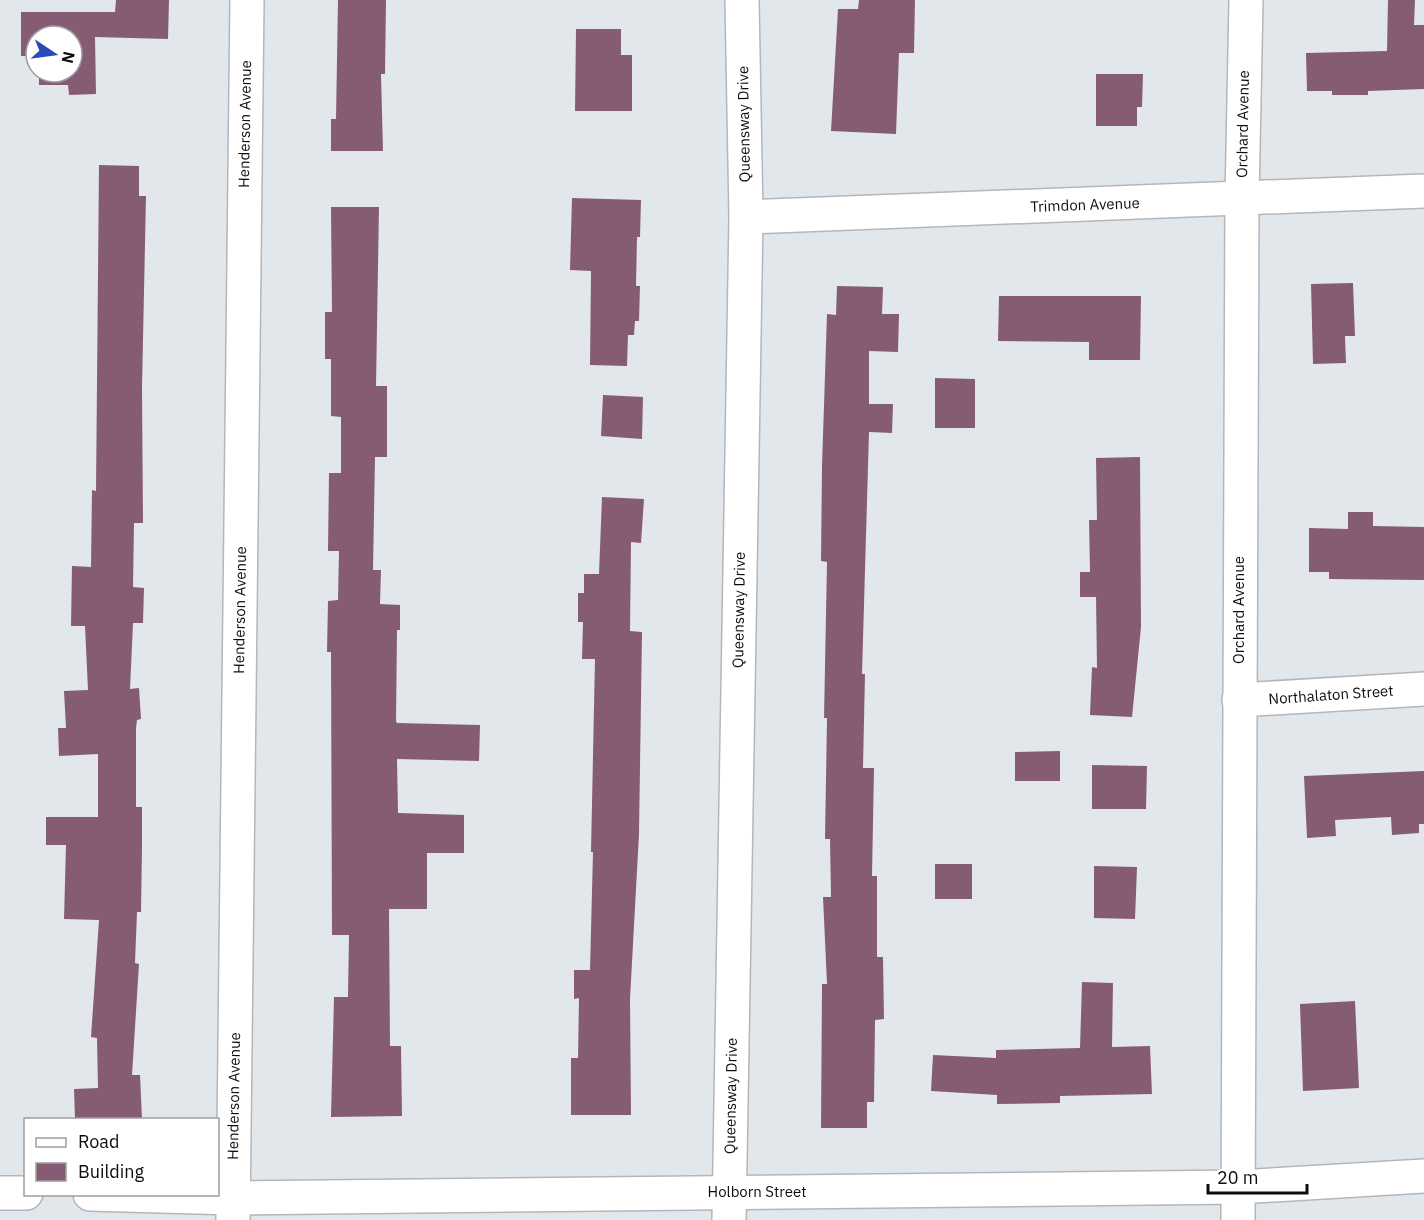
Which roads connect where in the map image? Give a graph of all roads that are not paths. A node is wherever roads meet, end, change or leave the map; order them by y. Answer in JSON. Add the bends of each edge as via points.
{"nodes":[{"id":1,"x":247,"y":0,"type":"edge"},
{"id":2,"x":742,"y":0,"type":"edge"},
{"id":3,"x":1246,"y":0,"type":"edge"},
{"id":4,"x":1424,"y":191,"type":"edge"},
{"id":5,"x":1242,"y":199,"type":"junction"},
{"id":6,"x":746,"y":217,"type":"junction"},
{"id":7,"x":1424,"y":689,"type":"edge"},
{"id":8,"x":1239,"y":700,"type":"junction"},
{"id":9,"x":1424,"y":1176,"type":"edge"},
{"id":10,"x":1238,"y":1187,"type":"junction"},
{"id":11,"x":0,"y":1192,"type":"edge"},
{"id":12,"x":24,"y":1193,"type":"edge"},
{"id":13,"x":109,"y":1196,"type":"edge"},
{"id":14,"x":730,"y":1206,"type":"edge"},
{"id":15,"x":233,"y":1209,"type":"edge"},
{"id":16,"x":1238,"y":1220,"type":"edge"}],
"edges":[{"from":1,"to":15,"type":"street","name":"Henderson Avenue"},
{"from":2,"to":6,"type":"street","name":"Queensway Drive"},
{"from":3,"to":5,"type":"street","name":"Orchard Avenue"},
{"from":4,"to":5,"type":"street","name":"Trimdon Avenue"},
{"from":5,"to":6,"type":"street","name":"Trimdon Avenue"},
{"from":5,"to":8,"type":"street","name":"Orchard Avenue"},
{"from":6,"to":14,"type":"street","name":"Queensway Drive"},
{"from":7,"to":8,"type":"street","name":"Northalaton Street"},
{"from":8,"to":10,"type":"street","name":"Orchard Avenue"},
{"from":9,"to":10,"type":"street","name":"Holborn Street"},
{"from":10,"to":14,"type":"street","name":"Holborn Street"},
{"from":10,"to":16,"type":"street","name":"Orchard Avenue"},
{"from":11,"to":12,"type":"street"},
{"from":13,"to":15,"type":"street","name":"Holborn Street"},
{"from":14,"to":15,"type":"street","name":"Holborn Street"}]}
